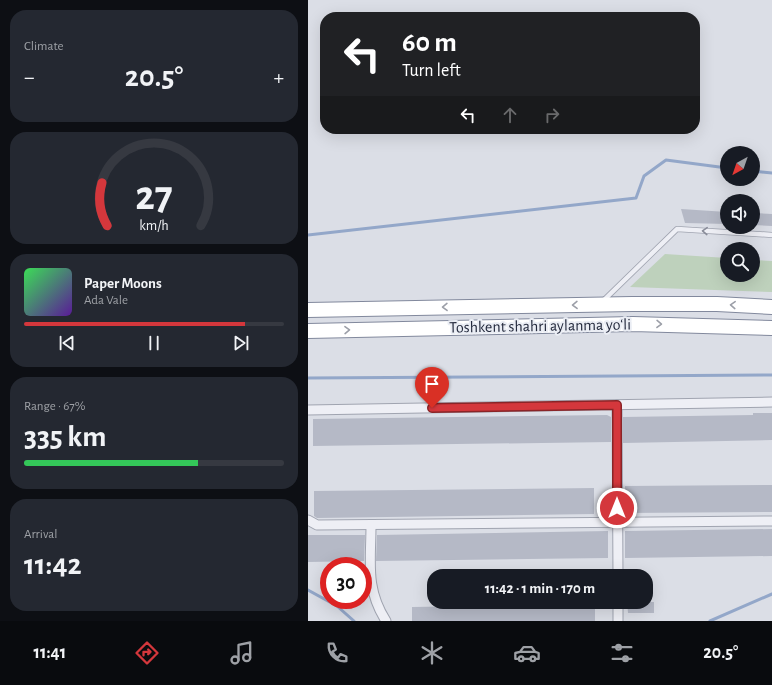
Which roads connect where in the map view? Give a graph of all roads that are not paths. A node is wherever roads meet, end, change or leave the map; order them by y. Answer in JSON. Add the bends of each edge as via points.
{"nodes":[{"id":1,"x":772,"y":235,"type":"edge"},
{"id":2,"x":600,"y":304,"type":"junction"},
{"id":3,"x":772,"y":307,"type":"edge"},
{"id":4,"x":308,"y":310,"type":"edge"},
{"id":5,"x":772,"y":328,"type":"edge"},
{"id":6,"x":308,"y":330,"type":"edge"},
{"id":7,"x":772,"y":402,"type":"edge"},
{"id":8,"x":617,"y":405,"type":"junction"},
{"id":9,"x":308,"y":410,"type":"edge"},
{"id":10,"x":308,"y":520,"type":"edge"},
{"id":11,"x":772,"y":521,"type":"edge"},
{"id":12,"x":618,"y":523,"type":"junction"},
{"id":13,"x":371,"y":525,"type":"junction"},
{"id":14,"x":618,"y":569,"type":"edge"},
{"id":15,"x":618,"y":609,"type":"edge"},
{"id":16,"x":386,"y":621,"type":"edge"},
{"id":17,"x":618,"y":621,"type":"edge"}],
"edges":[{"from":1,"to":2,"type":"lane","one_way":true,"via":[[677,229]]},
{"from":3,"to":2,"type":"highway","name":"Toshkent shahri aylanma yoʻli","one_way":true,"via":[[717,304]]},
{"from":2,"to":4,"type":"highway","name":"Toshkent shahri aylanma yoʻli","one_way":true},
{"from":6,"to":5,"type":"highway","name":"Toshkent shahri aylanma yoʻli","one_way":true,"via":[[633,324]]},
{"from":7,"to":8,"type":"street"},
{"from":8,"to":9,"type":"street"},
{"from":8,"to":12,"type":"street"},
{"from":10,"to":13,"type":"street","via":[[317,525]]},
{"from":11,"to":12,"type":"street"},
{"from":12,"to":13,"type":"street"},
{"from":12,"to":14,"type":"street"},
{"from":13,"to":16,"type":"street","via":[[371,588]]},
{"from":15,"to":17,"type":"street"}]}
